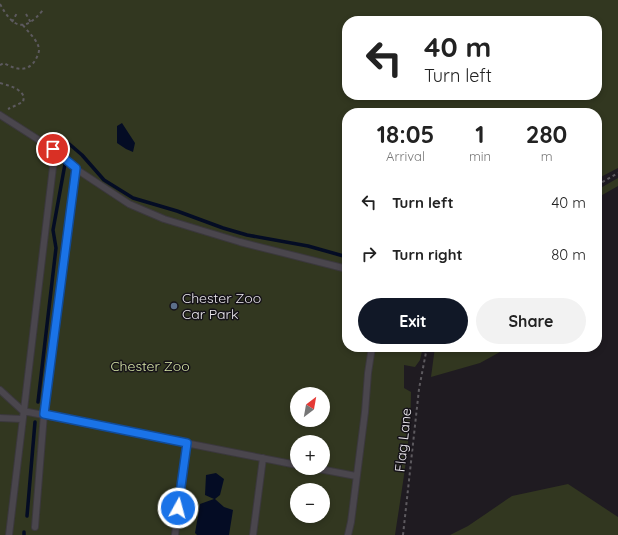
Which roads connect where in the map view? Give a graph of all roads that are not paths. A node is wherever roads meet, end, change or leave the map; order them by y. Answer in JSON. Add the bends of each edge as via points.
{"nodes":[{"id":1,"x":2,"y":113,"type":"edge"},
{"id":2,"x":53,"y":149,"type":"junction"},
{"id":3,"x":76,"y":168,"type":"junction"},
{"id":4,"x":342,"y":268,"type":"edge"},
{"id":5,"x":371,"y":352,"type":"edge"},
{"id":6,"x":0,"y":390,"type":"edge"},
{"id":7,"x":23,"y":411,"type":"junction"},
{"id":8,"x":44,"y":414,"type":"junction"},
{"id":9,"x":0,"y":418,"type":"edge"},
{"id":10,"x":22,"y":419,"type":"junction"},
{"id":11,"x":187,"y":443,"type":"junction"},
{"id":12,"x":263,"y":458,"type":"junction"},
{"id":13,"x":290,"y":464,"type":"edge"},
{"id":14,"x":330,"y":471,"type":"edge"},
{"id":15,"x":356,"y":476,"type":"junction"},
{"id":16,"x":35,"y":527,"type":"dead end"},
{"id":17,"x":9,"y":535,"type":"edge"},
{"id":18,"x":175,"y":535,"type":"edge"},
{"id":19,"x":253,"y":535,"type":"edge"},
{"id":20,"x":348,"y":535,"type":"edge"}],
"edges":[{"from":1,"to":2,"type":"lane"},
{"from":2,"to":3,"type":"lane"},
{"from":2,"to":7,"type":"lane","via":[[53,167]]},
{"from":3,"to":4,"type":"lane","via":[[129,204],[164,219],[240,242]]},
{"from":3,"to":8,"type":"lane"},
{"from":5,"to":15,"type":"lane"},
{"from":6,"to":7,"type":"lane"},
{"from":7,"to":8,"type":"lane"},
{"from":7,"to":10,"type":"lane"},
{"from":8,"to":11,"type":"lane"},
{"from":8,"to":16,"type":"lane"},
{"from":9,"to":10,"type":"lane"},
{"from":10,"to":17,"type":"lane"},
{"from":11,"to":12,"type":"lane"},
{"from":11,"to":18,"type":"lane"},
{"from":12,"to":13,"type":"lane"},
{"from":12,"to":19,"type":"lane"},
{"from":14,"to":15,"type":"lane"},
{"from":15,"to":20,"type":"lane"}]}
